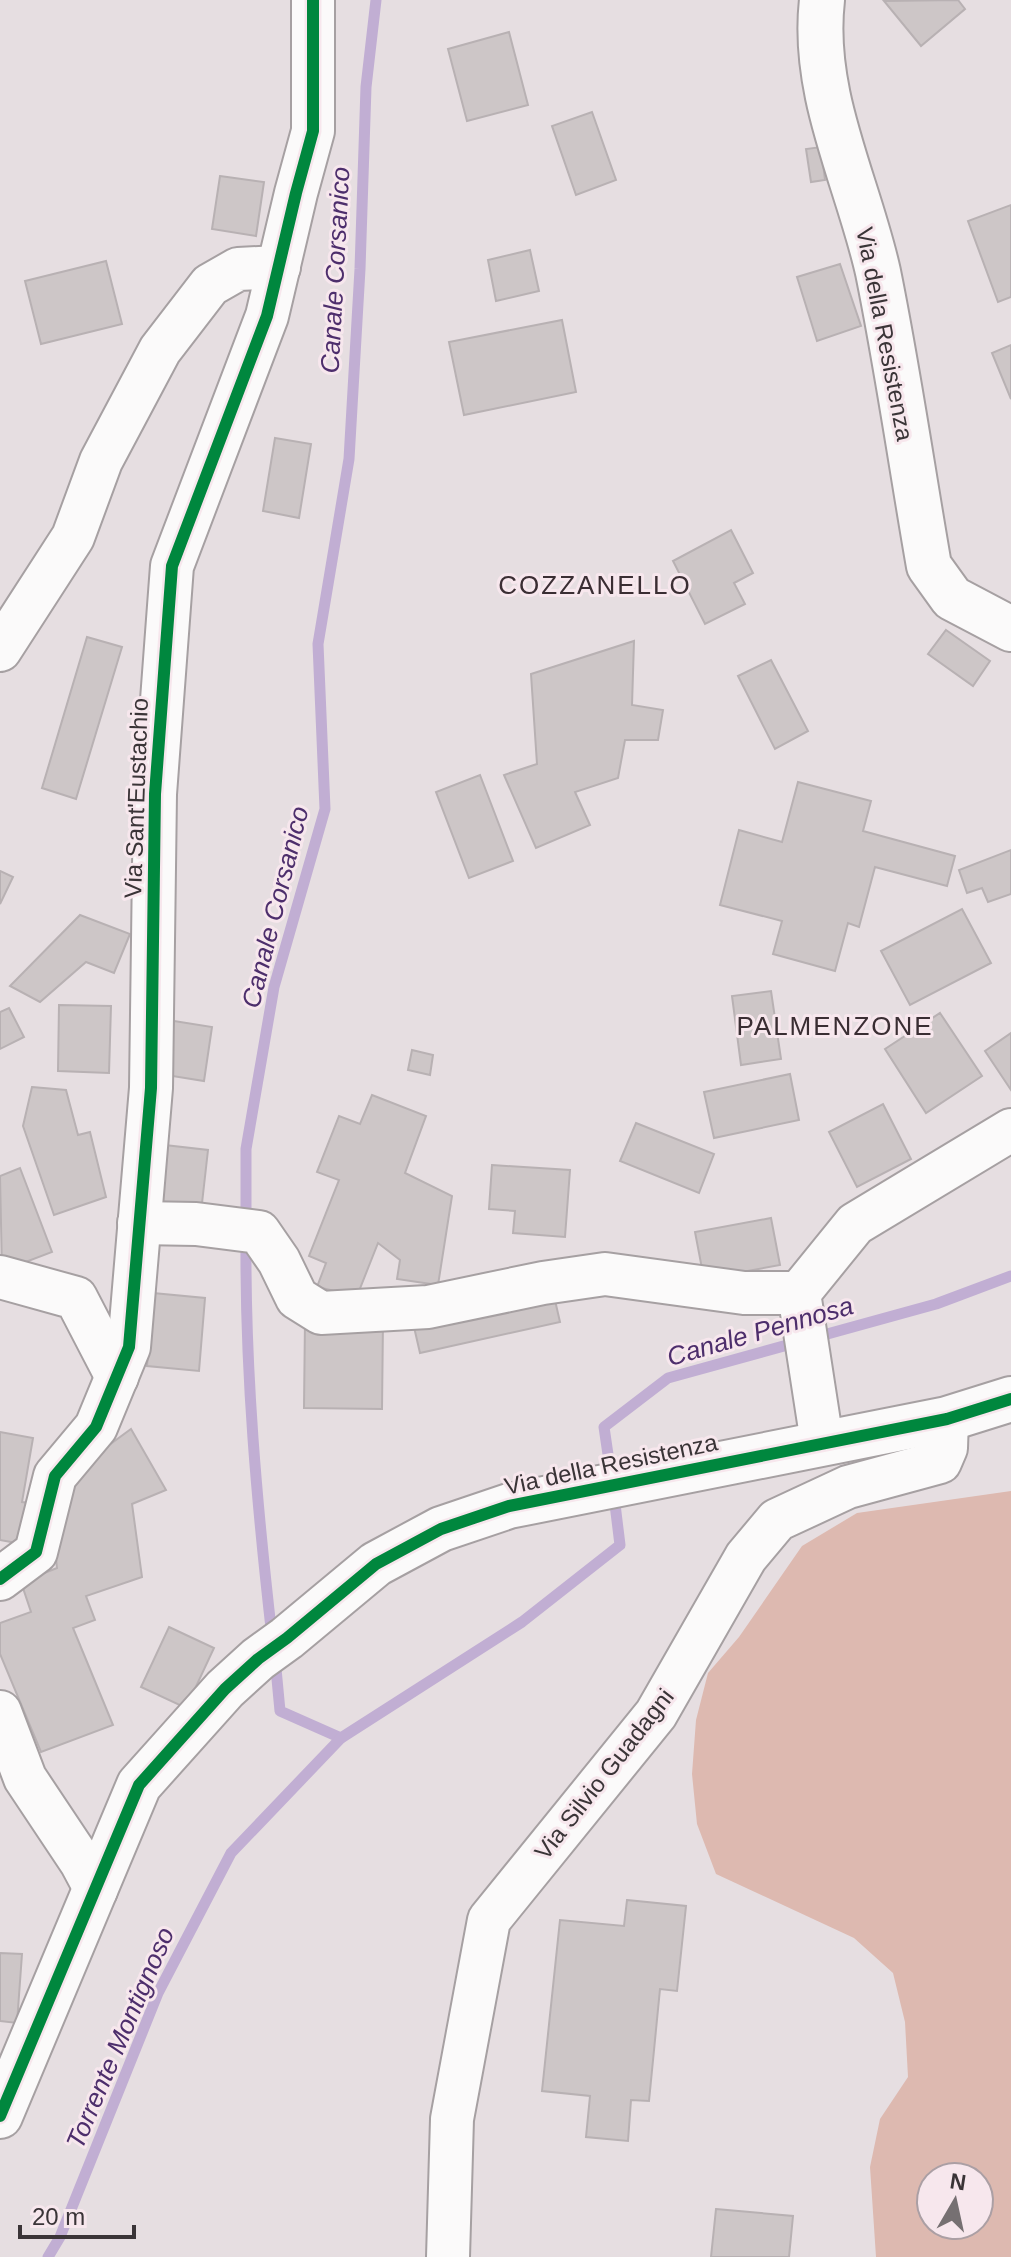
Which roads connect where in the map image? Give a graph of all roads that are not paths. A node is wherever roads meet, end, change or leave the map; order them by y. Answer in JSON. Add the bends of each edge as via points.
{"nodes":[{"id":1,"x":313,"y":0,"type":"edge"},
{"id":2,"x":822,"y":0,"type":"edge"},
{"id":3,"x":279,"y":267,"type":"junction"},
{"id":4,"x":1011,"y":629,"type":"edge"},
{"id":5,"x":0,"y":650,"type":"edge"},
{"id":6,"x":1011,"y":1130,"type":"edge"},
{"id":7,"x":139,"y":1223,"type":"junction"},
{"id":8,"x":0,"y":1277,"type":"edge"},
{"id":9,"x":799,"y":1293,"type":"junction"},
{"id":10,"x":117,"y":1377,"type":"junction"},
{"id":11,"x":1011,"y":1399,"type":"edge"},
{"id":12,"x":947,"y":1419,"type":"junction"},
{"id":13,"x":822,"y":1442,"type":"junction"},
{"id":14,"x":0,"y":1579,"type":"edge"},
{"id":15,"x":0,"y":1712,"type":"edge"},
{"id":16,"x":96,"y":1890,"type":"junction"},
{"id":17,"x":0,"y":2116,"type":"edge"},
{"id":18,"x":448,"y":2257,"type":"edge"}],
"edges":[{"from":1,"to":3,"type":"street","name":"Via Sant'Eustachio","via":[[313,131]]},
{"from":2,"to":4,"type":"street","name":"Via della Resistenza","via":[[819,23],[829,105],[877,270],[929,566],[952,598]]},
{"from":3,"to":5,"type":"street","via":[[238,269],[210,285],[160,350],[101,461],[73,537]]},
{"from":3,"to":7,"type":"street","name":"Via Sant'Eustachio","via":[[267,316],[172,566],[155,794],[151,1088]]},
{"from":6,"to":9,"type":"street","via":[[855,1224]]},
{"from":7,"to":9,"type":"street","via":[[259,1232],[297,1298],[321,1313],[428,1307],[605,1274],[744,1293]]},
{"from":7,"to":10,"type":"street","name":"Via Sant'Eustachio","via":[[129,1347]]},
{"from":8,"to":10,"type":"street","via":[[76,1298]]},
{"from":9,"to":13,"type":"street"},
{"from":10,"to":14,"type":"street","name":"Via Sant'Eustachio","via":[[96,1427],[55,1476],[36,1552]]},
{"from":11,"to":12,"type":"street","name":"Via della Resistenza"},
{"from":12,"to":13,"type":"street","name":"Via della Resistenza"},
{"from":12,"to":18,"type":"street","name":"Via Silvio Guadagni","via":[[940,1462],[848,1487],[777,1520],[746,1557],[656,1714],[489,1920],[452,2119]]},
{"from":13,"to":16,"type":"street","name":"Via della Resistenza","via":[[509,1506],[441,1529],[376,1564],[225,1689],[139,1785]]},
{"from":15,"to":16,"type":"street","via":[[25,1778]]},
{"from":16,"to":17,"type":"street","name":"Via della Resistenza"}]}
